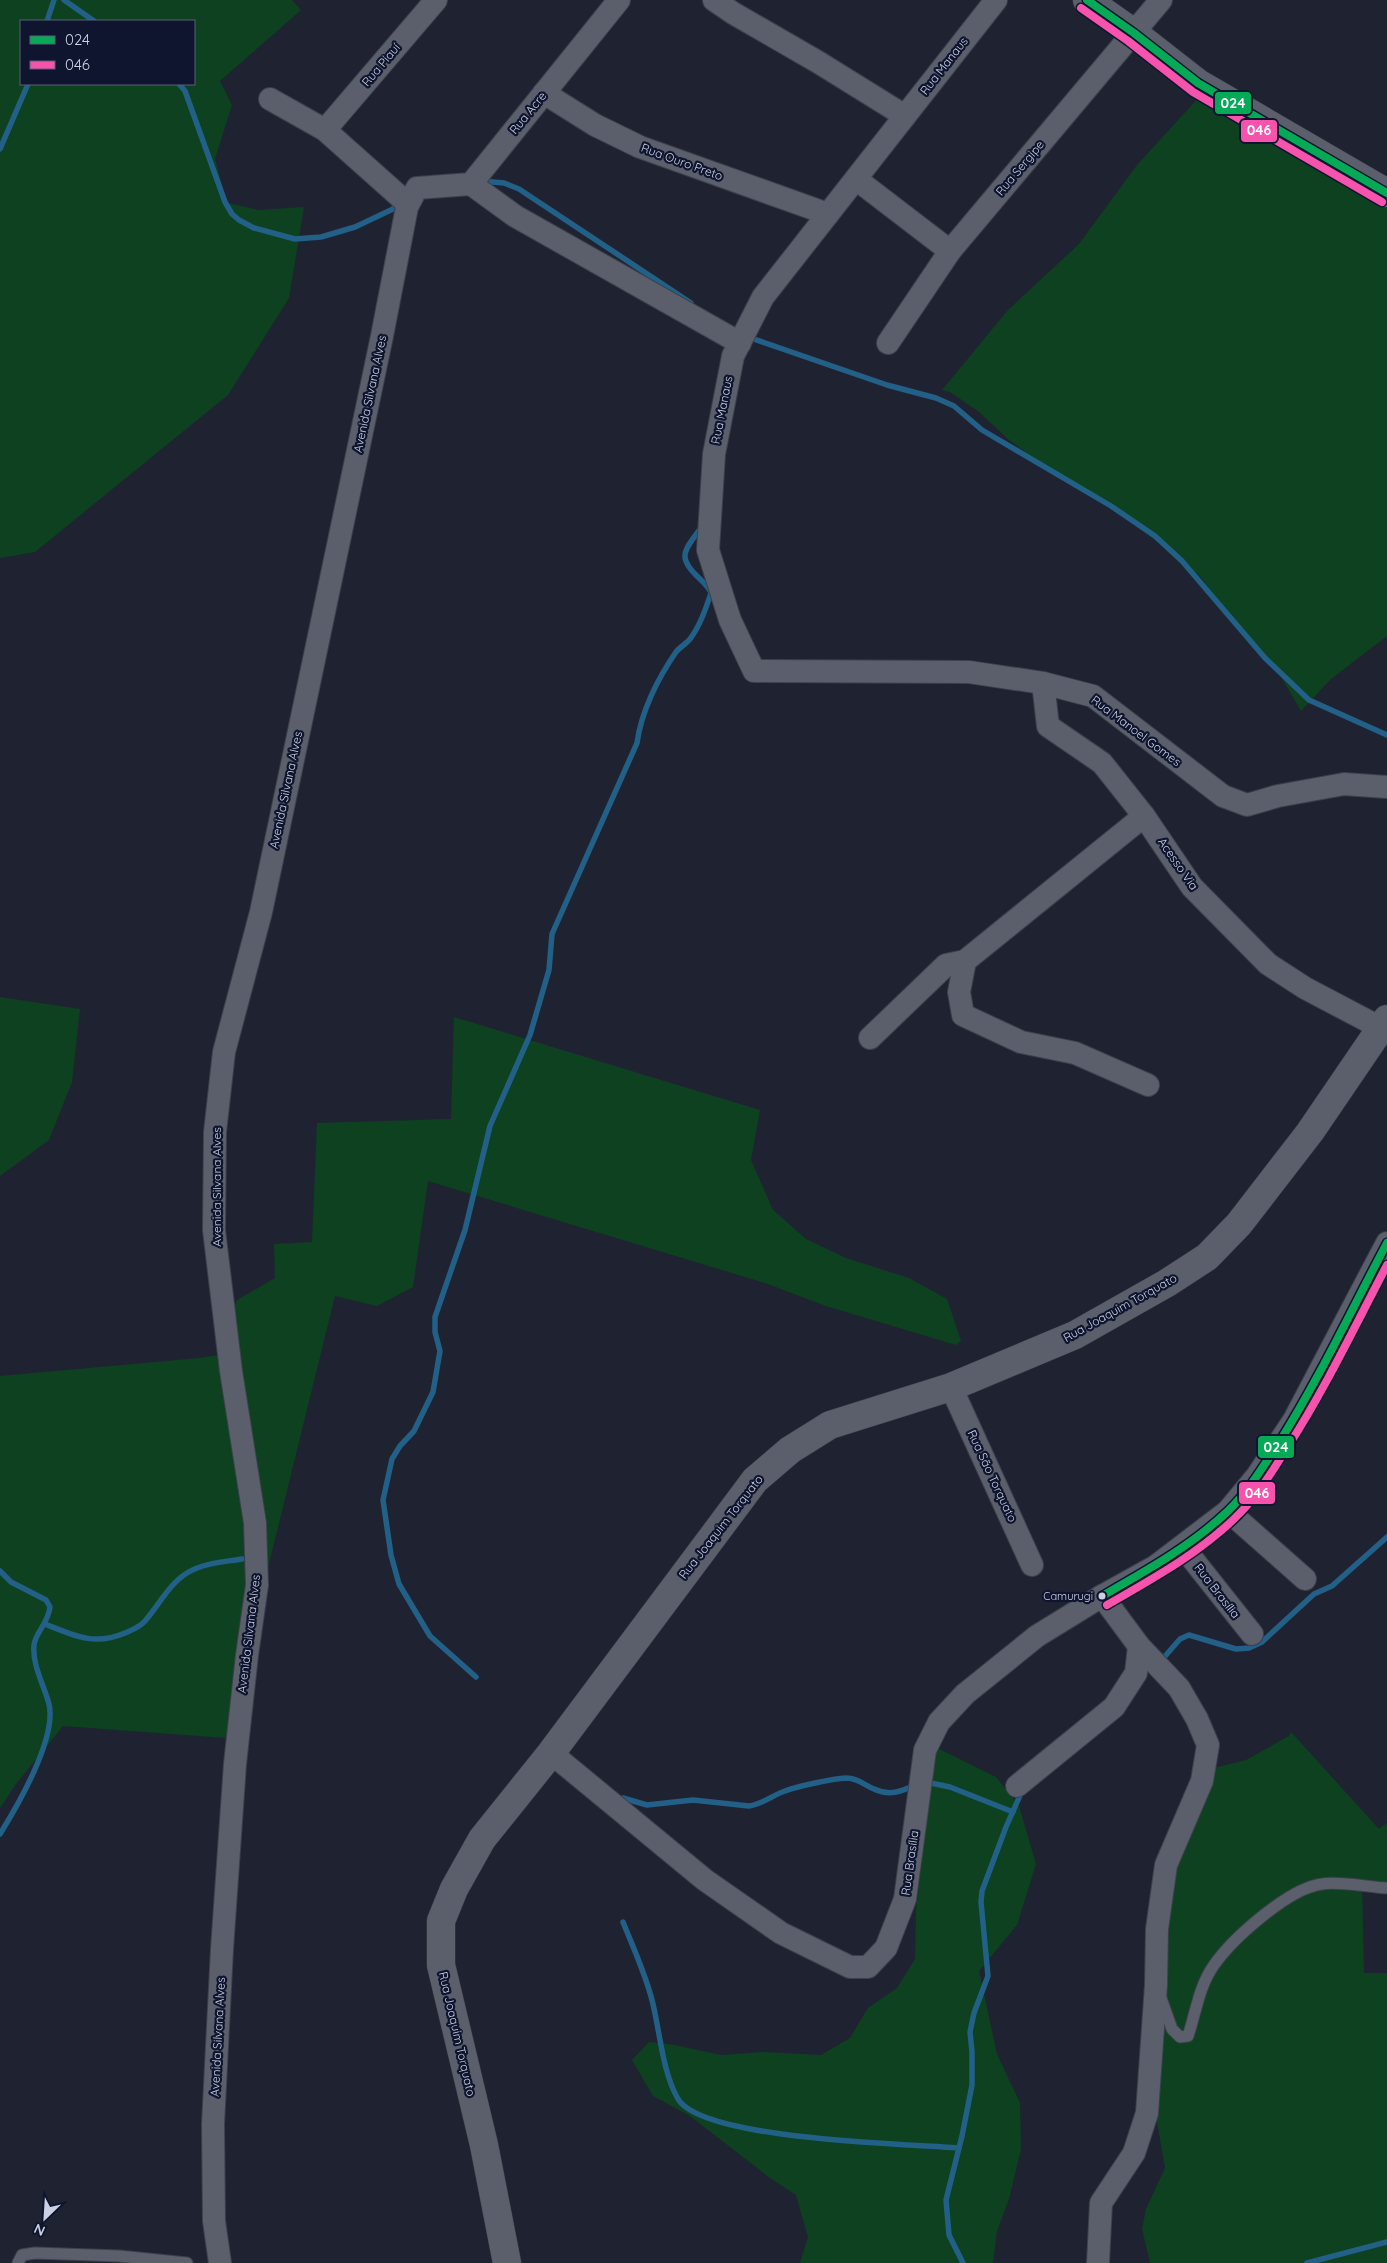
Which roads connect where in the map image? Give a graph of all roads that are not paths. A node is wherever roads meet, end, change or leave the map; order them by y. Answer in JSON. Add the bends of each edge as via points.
{"nodes":[{"id":1,"x":436,"y":0,"type":"edge"},
{"id":2,"x":619,"y":0,"type":"edge"},
{"id":3,"x":714,"y":0,"type":"edge"},
{"id":4,"x":996,"y":0,"type":"edge"},
{"id":5,"x":1087,"y":0,"type":"edge"},
{"id":6,"x":1161,"y":0,"type":"edge"},
{"id":7,"x":1134,"y":33,"type":"junction"},
{"id":8,"x":544,"y":93,"type":"junction"},
{"id":9,"x":270,"y":99,"type":"dead end"},
{"id":10,"x":905,"y":116,"type":"junction"},
{"id":11,"x":325,"y":130,"type":"junction"},
{"id":12,"x":856,"y":179,"type":"junction"},
{"id":13,"x":471,"y":184,"type":"junction"},
{"id":14,"x":1387,"y":193,"type":"edge"},
{"id":15,"x":413,"y":196,"type":"junction"},
{"id":16,"x":828,"y":214,"type":"junction"},
{"id":17,"x":950,"y":251,"type":"junction"},
{"id":18,"x":740,"y":343,"type":"junction"},
{"id":19,"x":888,"y":343,"type":"dead end"},
{"id":20,"x":754,"y":672,"type":"joint"},
{"id":21,"x":1043,"y":683,"type":"junction"},
{"id":22,"x":1387,"y":787,"type":"edge"},
{"id":23,"x":1144,"y":816,"type":"junction"},
{"id":24,"x":965,"y":961,"type":"junction"},
{"id":25,"x":1384,"y":1024,"type":"edge"},
{"id":26,"x":870,"y":1038,"type":"dead end"},
{"id":27,"x":1148,"y":1084,"type":"dead end"},
{"id":28,"x":1387,"y":1243,"type":"edge"},
{"id":29,"x":951,"y":1387,"type":"junction"},
{"id":30,"x":1228,"y":1511,"type":"junction"},
{"id":31,"x":1183,"y":1547,"type":"junction"},
{"id":32,"x":1032,"y":1565,"type":"dead end"},
{"id":33,"x":1305,"y":1579,"type":"dead end"},
{"id":34,"x":1102,"y":1596,"type":"junction"},
{"id":35,"x":1252,"y":1634,"type":"dead end"},
{"id":36,"x":1139,"y":1646,"type":"junction"},
{"id":37,"x":552,"y":1753,"type":"junction"},
{"id":38,"x":1017,"y":1786,"type":"dead end"},
{"id":39,"x":1387,"y":1888,"type":"edge"},
{"id":40,"x":1156,"y":1985,"type":"junction"},
{"id":41,"x":18,"y":2263,"type":"edge"},
{"id":42,"x":187,"y":2263,"type":"edge"},
{"id":43,"x":220,"y":2263,"type":"edge"},
{"id":44,"x":507,"y":2263,"type":"edge"},
{"id":45,"x":1098,"y":2263,"type":"edge"}],
"edges":[{"from":1,"to":11,"type":"street","name":"Rua Piauí"},
{"from":2,"to":8,"type":"street","name":"Rua Acre"},
{"from":3,"to":10,"type":"street"},
{"from":4,"to":10,"type":"street","name":"Rua Manaus"},
{"from":5,"to":7,"type":"street"},
{"from":6,"to":7,"type":"street","name":"Rua Sergipe"},
{"from":7,"to":14,"type":"street","via":[[1198,83]]},
{"from":7,"to":17,"type":"street","name":"Rua Sergipe"},
{"from":8,"to":13,"type":"street","name":"Rua Acre"},
{"from":8,"to":16,"type":"street","name":"Rua Ouro Preto","via":[[595,125],[640,147]]},
{"from":9,"to":11,"type":"street"},
{"from":10,"to":12,"type":"street","name":"Rua Manaus"},
{"from":11,"to":15,"type":"street"},
{"from":12,"to":16,"type":"street","name":"Rua Manaus"},
{"from":12,"to":17,"type":"street"},
{"from":13,"to":15,"type":"street"},
{"from":13,"to":18,"type":"street","via":[[514,216]]},
{"from":15,"to":43,"type":"street","name":"Avenida Silvana Alves","via":[[261,912],[224,1052],[215,1132],[214,1230],[231,1371],[255,1523],[257,1585],[235,1764],[221,1969],[213,2124],[214,2221]]},
{"from":16,"to":18,"type":"street","name":"Rua Manaus","via":[[763,298]]},
{"from":17,"to":19,"type":"street","name":"Rua Sergipe"},
{"from":18,"to":20,"type":"street","name":"Rua Manaus","via":[[733,356],[714,454],[708,550],[730,620]]},
{"from":20,"to":21,"type":"street","name":"Rua Manoel Gomes","via":[[969,672]]},
{"from":21,"to":22,"type":"street","name":"Rua Manoel Gomes","via":[[1093,696],[1223,796],[1247,805],[1344,784]]},
{"from":21,"to":23,"type":"street","name":"Acesso Via","via":[[1048,726],[1102,763]]},
{"from":23,"to":24,"type":"street"},
{"from":23,"to":25,"type":"street","name":"Acesso Via","via":[[1192,887],[1268,964],[1305,988]]},
{"from":24,"to":26,"type":"street","via":[[946,964]]},
{"from":24,"to":27,"type":"street","via":[[959,992],[963,1015],[1021,1042],[1075,1054]]},
{"from":25,"to":29,"type":"street","name":"Rua Joaquim Torquato","via":[[1310,1132],[1239,1224],[1207,1257],[1075,1335]]},
{"from":28,"to":30,"type":"street","name":"Rua Brasília","via":[[1294,1420],[1257,1476]]},
{"from":29,"to":32,"type":"street","name":"Rua São Torquato"},
{"from":29,"to":37,"type":"street","name":"Rua Joaquim Torquato","via":[[830,1425],[790,1450],[755,1480]]},
{"from":30,"to":31,"type":"street","name":"Rua Brasília"},
{"from":30,"to":33,"type":"street"},
{"from":31,"to":34,"type":"street","name":"Rua Brasília"},
{"from":31,"to":35,"type":"street","name":"Rua Brasília"},
{"from":34,"to":36,"type":"street"},
{"from":34,"to":37,"type":"street","name":"Rua Brasília","via":[[1037,1636],[965,1694],[939,1722],[925,1750],[905,1899],[886,1948],[868,1966],[850,1967],[781,1933],[705,1880]]},
{"from":36,"to":38,"type":"street","via":[[1136,1673],[1114,1707]]},
{"from":36,"to":40,"type":"street","via":[[1178,1688],[1208,1745],[1202,1781],[1166,1865],[1157,1929]]},
{"from":37,"to":44,"type":"street","name":"Rua Joaquim Torquato","via":[[482,1839],[440,1921],[441,1965],[484,2145]]},
{"from":39,"to":40,"type":"lane","via":[[1322,1884],[1292,1895],[1248,1928],[1214,1966],[1197,1999],[1188,2036],[1180,2037],[1172,2029]]},
{"from":40,"to":45,"type":"street","via":[[1147,2113],[1134,2153],[1101,2203]]},
{"from":41,"to":42,"type":"lane","via":[[22,2255],[35,2253],[119,2256]]}]}
